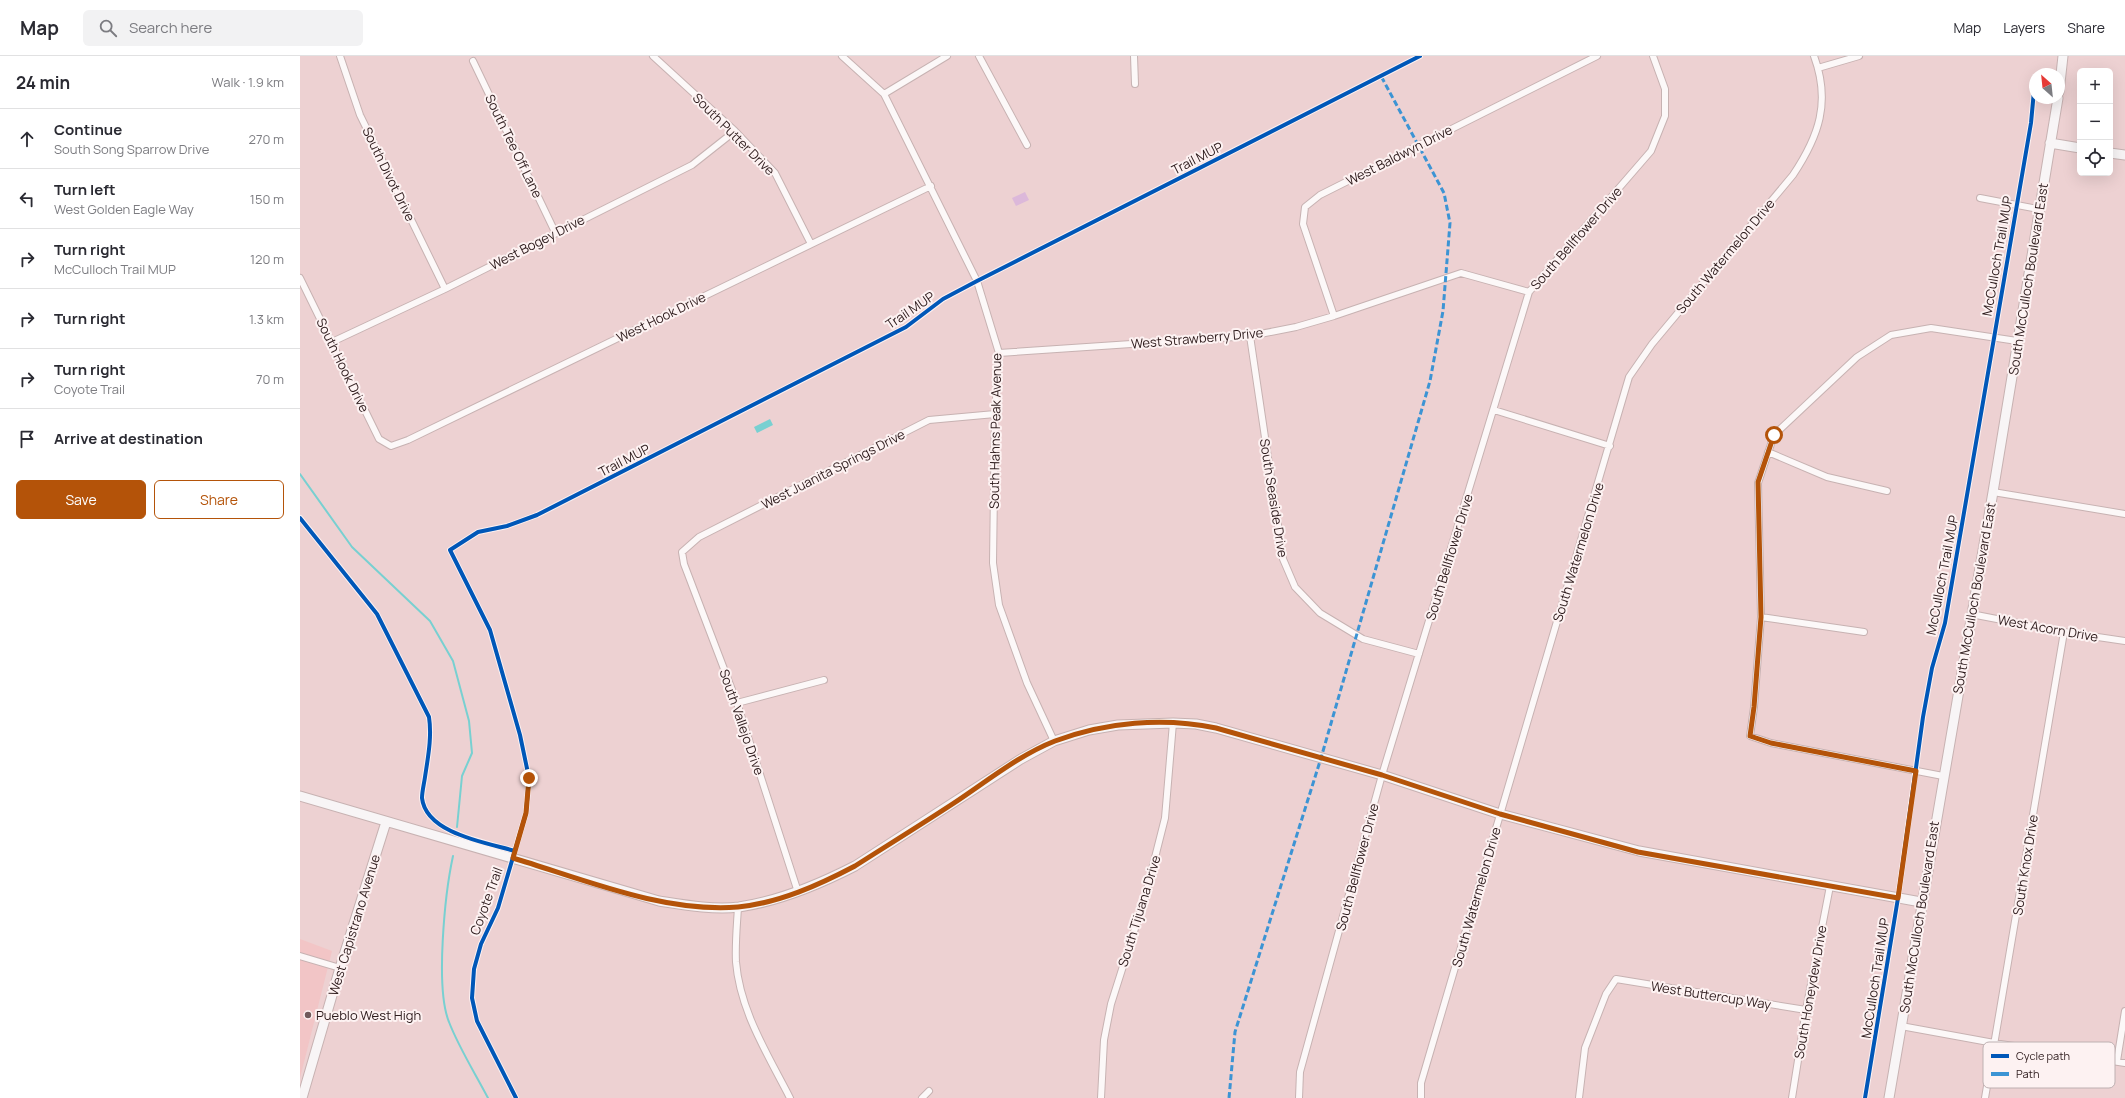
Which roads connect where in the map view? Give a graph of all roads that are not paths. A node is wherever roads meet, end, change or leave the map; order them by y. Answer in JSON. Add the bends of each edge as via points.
{"nodes":[{"id":1,"x":340,"y":56,"type":"edge"},
{"id":2,"x":653,"y":56,"type":"edge"},
{"id":3,"x":842,"y":56,"type":"edge"},
{"id":4,"x":947,"y":56,"type":"edge"},
{"id":5,"x":979,"y":56,"type":"edge"},
{"id":6,"x":1134,"y":56,"type":"edge"},
{"id":7,"x":1597,"y":56,"type":"edge"},
{"id":8,"x":1653,"y":56,"type":"edge"},
{"id":9,"x":1814,"y":56,"type":"edge"},
{"id":10,"x":1859,"y":56,"type":"edge"},
{"id":11,"x":2063,"y":56,"type":"edge"},
{"id":12,"x":473,"y":61,"type":"dead end"},
{"id":13,"x":1818,"y":68,"type":"junction"},
{"id":14,"x":2062,"y":68,"type":"edge"},
{"id":15,"x":1134,"y":84,"type":"dead end"},
{"id":16,"x":884,"y":94,"type":"junction"},
{"id":17,"x":2057,"y":104,"type":"edge"},
{"id":18,"x":735,"y":131,"type":"junction"},
{"id":19,"x":2050,"y":143,"type":"junction"},
{"id":20,"x":1028,"y":145,"type":"dead end"},
{"id":21,"x":2077,"y":148,"type":"edge"},
{"id":22,"x":2113,"y":153,"type":"edge"},
{"id":23,"x":2125,"y":155,"type":"edge"},
{"id":24,"x":931,"y":186,"type":"junction"},
{"id":25,"x":1980,"y":198,"type":"dead end"},
{"id":26,"x":2038,"y":209,"type":"junction"},
{"id":27,"x":554,"y":232,"type":"junction"},
{"id":28,"x":811,"y":244,"type":"junction"},
{"id":29,"x":300,"y":278,"type":"edge"},
{"id":30,"x":445,"y":289,"type":"junction"},
{"id":31,"x":1529,"y":292,"type":"junction"},
{"id":32,"x":1334,"y":316,"type":"junction"},
{"id":33,"x":1250,"y":336,"type":"junction"},
{"id":34,"x":2017,"y":341,"type":"junction"},
{"id":35,"x":332,"y":342,"type":"junction"},
{"id":36,"x":999,"y":353,"type":"junction"},
{"id":37,"x":1494,"y":410,"type":"junction"},
{"id":38,"x":995,"y":414,"type":"junction"},
{"id":39,"x":391,"y":446,"type":"joint"},
{"id":40,"x":1610,"y":446,"type":"junction"},
{"id":41,"x":1768,"y":452,"type":"junction"},
{"id":42,"x":1887,"y":490,"type":"dead end"},
{"id":43,"x":1993,"y":492,"type":"junction"},
{"id":44,"x":2125,"y":514,"type":"edge"},
{"id":45,"x":682,"y":552,"type":"joint"},
{"id":46,"x":1971,"y":614,"type":"junction"},
{"id":47,"x":1761,"y":617,"type":"junction"},
{"id":48,"x":1864,"y":632,"type":"dead end"},
{"id":49,"x":2064,"y":632,"type":"junction"},
{"id":50,"x":2125,"y":641,"type":"edge"},
{"id":51,"x":1419,"y":654,"type":"junction"},
{"id":52,"x":824,"y":680,"type":"dead end"},
{"id":53,"x":737,"y":703,"type":"junction"},
{"id":54,"x":1173,"y":723,"type":"junction"},
{"id":55,"x":1054,"y":741,"type":"junction"},
{"id":56,"x":1382,"y":775,"type":"junction"},
{"id":57,"x":1943,"y":776,"type":"junction"},
{"id":58,"x":300,"y":796,"type":"edge"},
{"id":59,"x":1500,"y":814,"type":"junction"},
{"id":60,"x":386,"y":822,"type":"junction"},
{"id":61,"x":1830,"y":886,"type":"junction"},
{"id":62,"x":798,"y":892,"type":"junction"},
{"id":63,"x":1921,"y":902,"type":"junction"},
{"id":64,"x":738,"y":907,"type":"junction"},
{"id":65,"x":300,"y":956,"type":"edge"},
{"id":66,"x":340,"y":968,"type":"junction"},
{"id":67,"x":1806,"y":1010,"type":"junction"},
{"id":68,"x":2125,"y":1011,"type":"edge"},
{"id":69,"x":1901,"y":1026,"type":"junction"},
{"id":70,"x":1989,"y":1042,"type":"edge"},
{"id":71,"x":1994,"y":1042,"type":"edge"},
{"id":72,"x":2117,"y":1061,"type":"joint"},
{"id":73,"x":2125,"y":1063,"type":"edge"},
{"id":74,"x":1987,"y":1088,"type":"edge"},
{"id":75,"x":929,"y":1091,"type":"dead end"},
{"id":76,"x":302,"y":1098,"type":"edge"},
{"id":77,"x":790,"y":1098,"type":"edge"},
{"id":78,"x":922,"y":1098,"type":"edge"},
{"id":79,"x":1101,"y":1098,"type":"edge"},
{"id":80,"x":1300,"y":1098,"type":"edge"},
{"id":81,"x":1420,"y":1098,"type":"edge"},
{"id":82,"x":1579,"y":1098,"type":"edge"},
{"id":83,"x":1792,"y":1098,"type":"edge"},
{"id":84,"x":1889,"y":1098,"type":"edge"},
{"id":85,"x":1985,"y":1098,"type":"edge"}],
"edges":[{"from":1,"to":30,"type":"street","name":"South Divot Drive","via":[[360,115]]},
{"from":2,"to":18,"type":"street","name":"South Putter Drive"},
{"from":3,"to":16,"type":"street","name":"South Hahns Peak Avenue"},
{"from":4,"to":16,"type":"street"},
{"from":5,"to":20,"type":"street"},
{"from":6,"to":15,"type":"street"},
{"from":7,"to":32,"type":"street","name":"West Baldwyn Drive","via":[[1320,195],[1305,207],[1303,224]]},
{"from":8,"to":31,"type":"street","name":"South Bellflower Drive","via":[[1665,89],[1665,116],[1651,151]]},
{"from":9,"to":13,"type":"street","name":"South Watermelon Drive"},
{"from":10,"to":13,"type":"street"},
{"from":11,"to":14,"type":"street"},
{"from":12,"to":27,"type":"street","name":"South Tee Off Lane"},
{"from":13,"to":40,"type":"street","name":"South Watermelon Drive","via":[[1822,112],[1803,159],[1652,344],[1629,377]]},
{"from":16,"to":24,"type":"street","name":"South Hahns Peak Avenue"},
{"from":17,"to":19,"type":"street","name":"South McCulloch Boulevard East"},
{"from":18,"to":27,"type":"street","name":"West Bogey Drive","via":[[692,165]]},
{"from":18,"to":28,"type":"street","name":"South Putter Drive","via":[[775,173]]},
{"from":19,"to":21,"type":"street"},
{"from":19,"to":26,"type":"street","name":"South McCulloch Boulevard East"},
{"from":22,"to":23,"type":"street"},
{"from":24,"to":28,"type":"street","name":"West Hook Drive"},
{"from":24,"to":36,"type":"street","name":"South Hahns Peak Avenue","via":[[978,281]]},
{"from":25,"to":26,"type":"street"},
{"from":26,"to":34,"type":"street","name":"South McCulloch Boulevard East"},
{"from":27,"to":30,"type":"street","name":"West Bogey Drive"},
{"from":28,"to":39,"type":"street","name":"West Hook Drive"},
{"from":29,"to":35,"type":"street","name":"South Hook Drive"},
{"from":30,"to":35,"type":"street","name":"West Bogey Drive"},
{"from":31,"to":32,"type":"street","name":"West Strawberry Drive","via":[[1461,273]]},
{"from":31,"to":37,"type":"street","name":"South Bellflower Drive"},
{"from":32,"to":33,"type":"street","name":"West Strawberry Drive"},
{"from":33,"to":36,"type":"street","name":"West Strawberry Drive"},
{"from":33,"to":51,"type":"street","name":"South Seaside Drive","via":[[1283,559],[1296,587],[1320,613],[1363,639]]},
{"from":34,"to":41,"type":"street","via":[[1931,328],[1891,335],[1857,357],[1774,435]]},
{"from":34,"to":43,"type":"street","name":"South McCulloch Boulevard East"},
{"from":35,"to":39,"type":"street","name":"South Hook Drive","via":[[379,439]]},
{"from":36,"to":38,"type":"street","name":"South Hahns Peak Avenue"},
{"from":37,"to":40,"type":"street"},
{"from":37,"to":51,"type":"street","name":"South Bellflower Drive"},
{"from":38,"to":45,"type":"street","name":"West Juanita Springs Drive","via":[[929,420],[699,537]]},
{"from":38,"to":55,"type":"street","name":"South Hahns Peak Avenue","via":[[993,563],[999,605],[1027,683]]},
{"from":40,"to":59,"type":"street","name":"South Watermelon Drive"},
{"from":41,"to":42,"type":"street","via":[[1827,477]]},
{"from":41,"to":47,"type":"street","via":[[1758,482]]},
{"from":43,"to":44,"type":"street"},
{"from":43,"to":46,"type":"street","name":"South McCulloch Boulevard East"},
{"from":45,"to":53,"type":"street","name":"South Vallejo Drive","via":[[684,564]]},
{"from":46,"to":49,"type":"street","name":"West Acorn Drive"},
{"from":46,"to":57,"type":"street","name":"South McCulloch Boulevard East"},
{"from":47,"to":48,"type":"street"},
{"from":47,"to":57,"type":"street","via":[[1750,736],[1771,743]]},
{"from":49,"to":50,"type":"street","name":"West Acorn Drive"},
{"from":49,"to":71,"type":"street","name":"South Knox Drive"},
{"from":51,"to":56,"type":"street","name":"South Bellflower Drive"},
{"from":52,"to":53,"type":"street"},
{"from":53,"to":62,"type":"street","name":"South Vallejo Drive"},
{"from":54,"to":55,"type":"street","via":[[1118,725],[1089,730]]},
{"from":54,"to":56,"type":"street","via":[[1216,728]]},
{"from":54,"to":79,"type":"street","name":"South Tijuana Drive","via":[[1165,818],[1111,1004],[1104,1040]]},
{"from":55,"to":62,"type":"street","via":[[1021,758],[855,866]]},
{"from":56,"to":59,"type":"street"},
{"from":56,"to":80,"type":"street","name":"South Bellflower Drive","via":[[1300,1072]]},
{"from":57,"to":63,"type":"street","name":"South McCulloch Boulevard East"},
{"from":58,"to":60,"type":"street"},
{"from":59,"to":61,"type":"street","via":[[1638,852]]},
{"from":59,"to":81,"type":"street","name":"South Watermelon Drive","via":[[1421,1083]]},
{"from":60,"to":64,"type":"street","via":[[659,901],[693,906]]},
{"from":60,"to":66,"type":"street","name":"West Capistrano Avenue"},
{"from":61,"to":63,"type":"street"},
{"from":61,"to":67,"type":"street","name":"South Honeydew Drive"},
{"from":62,"to":64,"type":"street"},
{"from":63,"to":69,"type":"street","name":"South McCulloch Boulevard East"},
{"from":64,"to":77,"type":"street","via":[[736,962],[743,996],[754,1029]]},
{"from":65,"to":66,"type":"street"},
{"from":66,"to":76,"type":"street","name":"West Capistrano Avenue"},
{"from":67,"to":82,"type":"street","name":"West Buttercup Way","via":[[1616,979],[1606,994],[1585,1048]]},
{"from":67,"to":83,"type":"street","name":"South Honeydew Drive"},
{"from":68,"to":72,"type":"street"},
{"from":69,"to":70,"type":"street"},
{"from":69,"to":84,"type":"street","name":"South McCulloch Boulevard East"},
{"from":72,"to":73,"type":"street"},
{"from":74,"to":85,"type":"street","name":"South Knox Drive"},
{"from":75,"to":78,"type":"street"}]}
